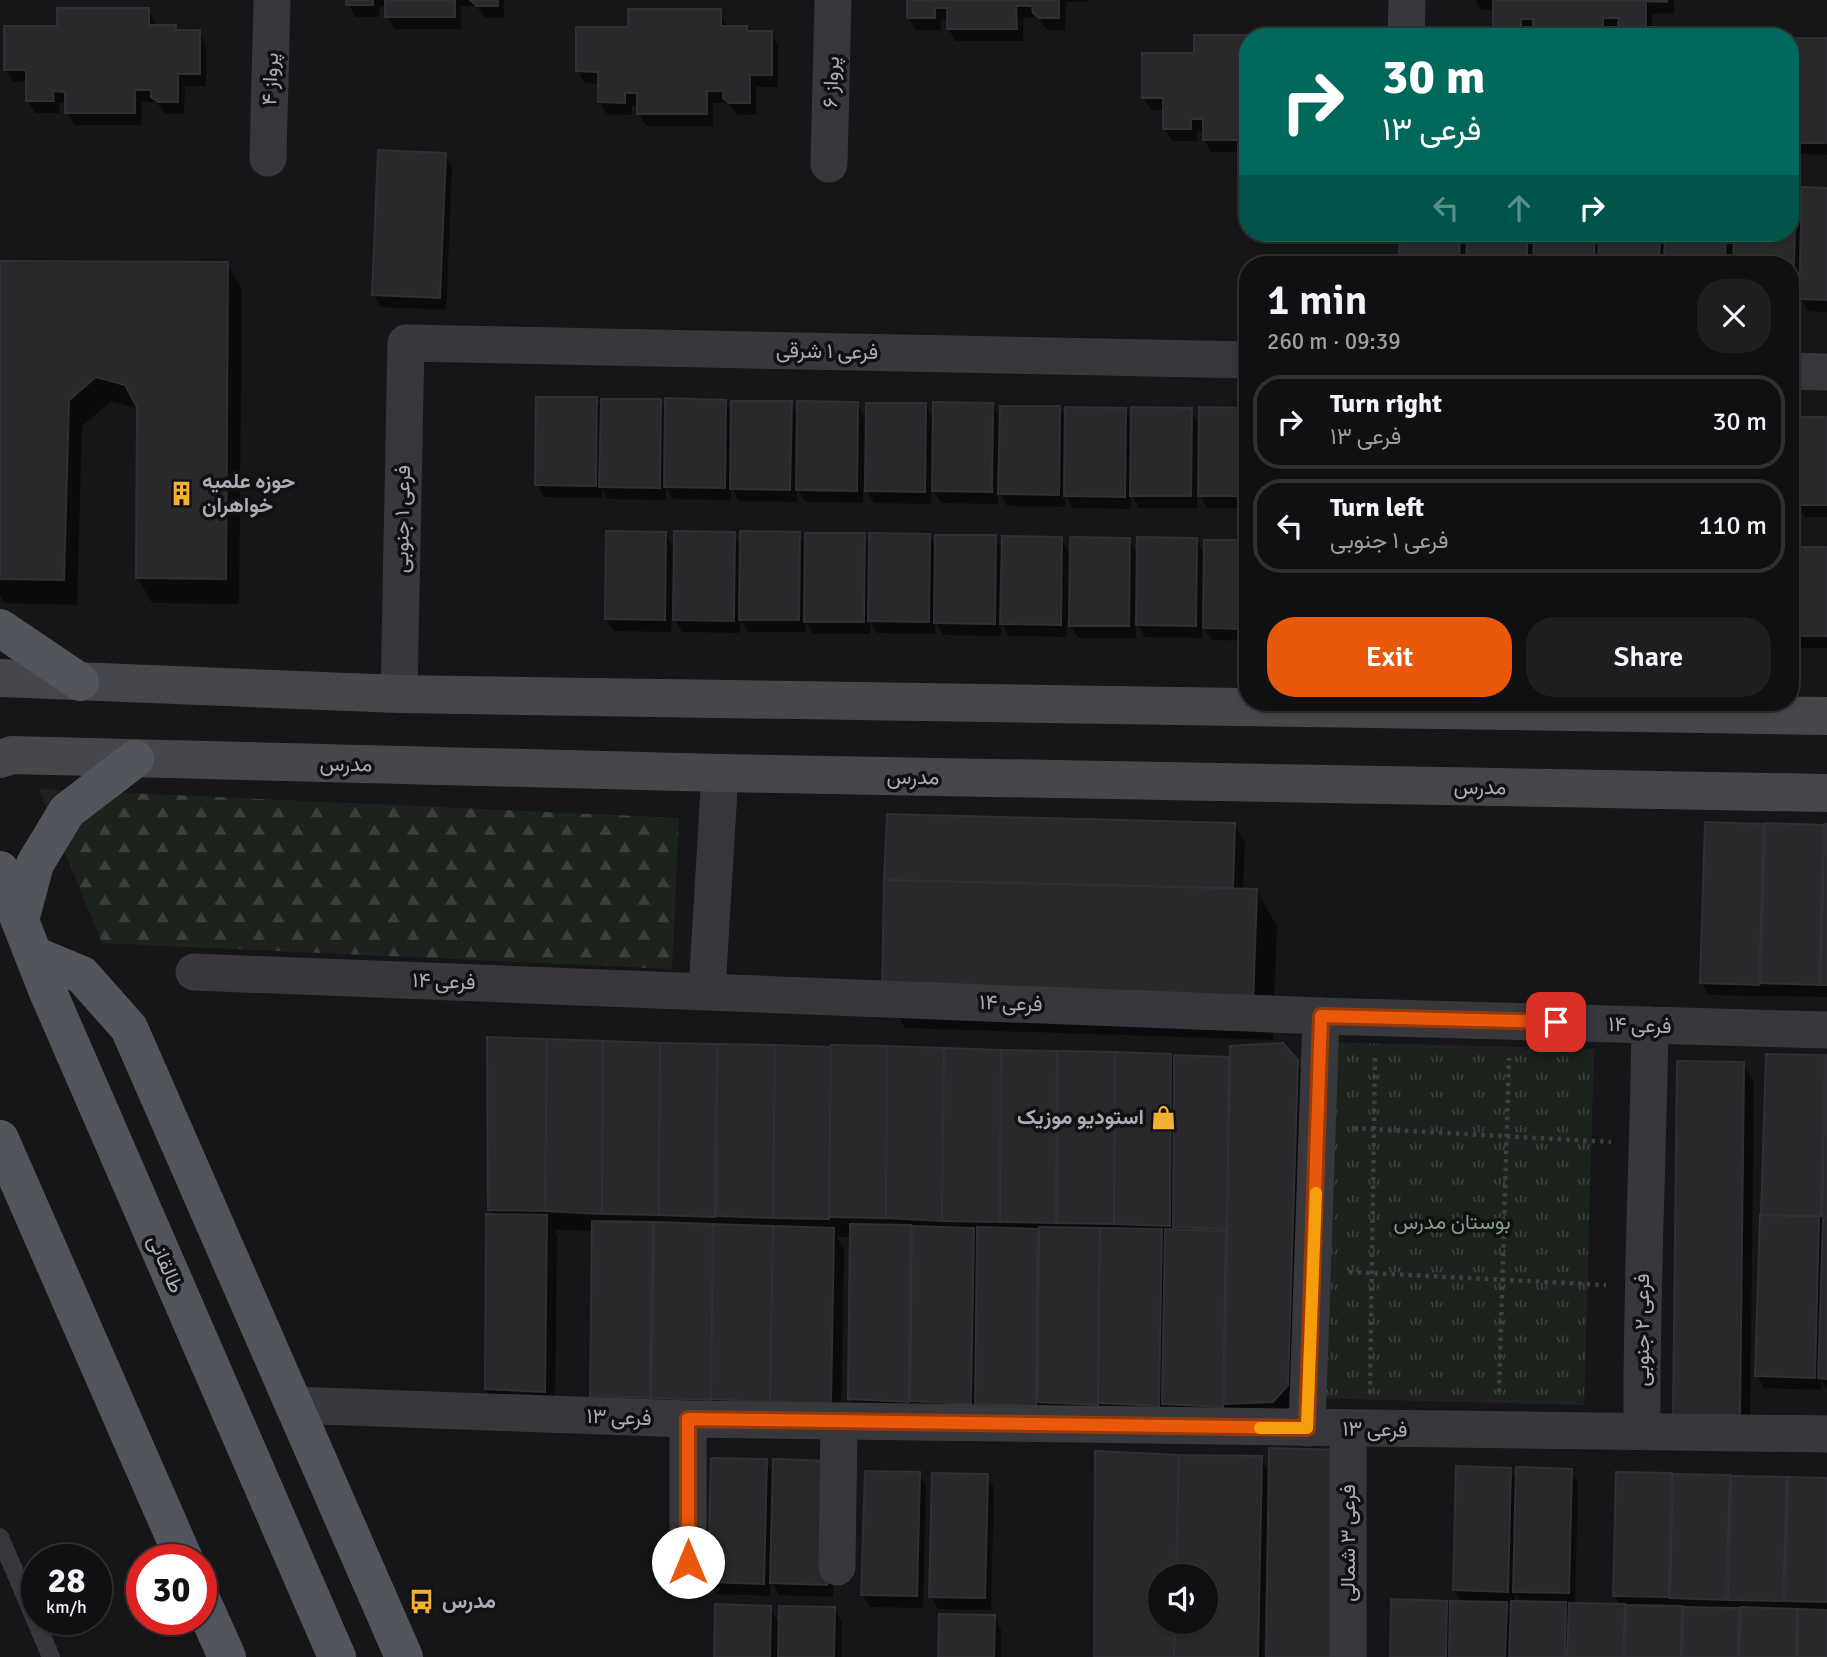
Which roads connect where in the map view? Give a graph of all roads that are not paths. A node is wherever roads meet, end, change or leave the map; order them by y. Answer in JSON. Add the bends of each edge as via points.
{"nodes":[{"id":1,"x":272,"y":0,"type":"edge"},
{"id":2,"x":833,"y":0,"type":"edge"},
{"id":3,"x":1407,"y":0,"type":"edge"},
{"id":4,"x":1406,"y":28,"type":"edge"},
{"id":5,"x":268,"y":158,"type":"dead end"},
{"id":6,"x":829,"y":164,"type":"dead end"},
{"id":7,"x":406,"y":343,"type":"joint"},
{"id":8,"x":1239,"y":360,"type":"edge"},
{"id":9,"x":1799,"y":371,"type":"edge"},
{"id":10,"x":1827,"y":372,"type":"edge"},
{"id":11,"x":0,"y":628,"type":"edge"},
{"id":12,"x":0,"y":678,"type":"edge"},
{"id":13,"x":80,"y":682,"type":"junction"},
{"id":14,"x":399,"y":694,"type":"junction"},
{"id":15,"x":1239,"y":707,"type":"edge"},
{"id":16,"x":1502,"y":711,"type":"edge"},
{"id":17,"x":1827,"y":716,"type":"edge"},
{"id":18,"x":0,"y":759,"type":"edge"},
{"id":19,"x":135,"y":759,"type":"junction"},
{"id":20,"x":720,"y":774,"type":"junction"},
{"id":21,"x":1827,"y":793,"type":"edge"},
{"id":22,"x":0,"y":870,"type":"edge"},
{"id":23,"x":20,"y":920,"type":"junction"},
{"id":24,"x":34,"y":955,"type":"junction"},
{"id":25,"x":194,"y":972,"type":"dead end"},
{"id":26,"x":707,"y":990,"type":"junction"},
{"id":27,"x":1321,"y":1016,"type":"junction"},
{"id":28,"x":1650,"y":1025,"type":"junction"},
{"id":29,"x":1827,"y":1030,"type":"edge"},
{"id":30,"x":0,"y":1139,"type":"edge"},
{"id":31,"x":293,"y":1405,"type":"junction"},
{"id":32,"x":688,"y":1419,"type":"junction"},
{"id":33,"x":839,"y":1421,"type":"junction"},
{"id":34,"x":1307,"y":1428,"type":"junction"},
{"id":35,"x":1348,"y":1428,"type":"junction"},
{"id":36,"x":1642,"y":1430,"type":"junction"},
{"id":37,"x":1827,"y":1434,"type":"edge"},
{"id":38,"x":0,"y":1537,"type":"edge"},
{"id":39,"x":177,"y":1544,"type":"edge"},
{"id":40,"x":688,"y":1562,"type":"dead end"},
{"id":41,"x":836,"y":1567,"type":"dead end"},
{"id":42,"x":217,"y":1634,"type":"edge"},
{"id":43,"x":51,"y":1657,"type":"edge"},
{"id":44,"x":227,"y":1657,"type":"edge"},
{"id":45,"x":337,"y":1657,"type":"edge"},
{"id":46,"x":404,"y":1657,"type":"edge"},
{"id":47,"x":1349,"y":1657,"type":"edge"}],
"edges":[{"from":1,"to":5,"type":"street","name":"پرواز ۴"},
{"from":2,"to":6,"type":"street","name":"پرواز ۶"},
{"from":3,"to":4,"type":"street"},
{"from":7,"to":8,"type":"street","name":"فرعی ۱ شرقی"},
{"from":7,"to":14,"type":"street","name":"فرعی ۱ جنوبی"},
{"from":9,"to":10,"type":"street"},
{"from":11,"to":13,"type":"main road"},
{"from":12,"to":13,"type":"main road"},
{"from":13,"to":14,"type":"main road"},
{"from":14,"to":15,"type":"main road"},
{"from":16,"to":17,"type":"main road"},
{"from":18,"to":19,"type":"main road","name":"مدرس","via":[[12,755]]},
{"from":19,"to":20,"type":"main road","name":"مدرس"},
{"from":19,"to":23,"type":"main road","via":[[67,811],[35,864]]},
{"from":20,"to":21,"type":"main road","name":"مدرس"},
{"from":20,"to":26,"type":"street"},
{"from":22,"to":23,"type":"main road","name":"طالقانی"},
{"from":23,"to":24,"type":"main road","name":"طالقانی"},
{"from":24,"to":31,"type":"main road","via":[[82,975],[130,1028]]},
{"from":24,"to":45,"type":"main road","name":"طالقانی"},
{"from":25,"to":26,"type":"street","name":"فرعی ۱۴"},
{"from":26,"to":27,"type":"street","name":"فرعی ۱۴"},
{"from":27,"to":28,"type":"street","name":"فرعی ۱۴"},
{"from":27,"to":34,"type":"street"},
{"from":28,"to":29,"type":"street","name":"فرعی ۱۴"},
{"from":28,"to":36,"type":"street","name":"فرعی ۲ جنوبی"},
{"from":30,"to":39,"type":"main road"},
{"from":31,"to":32,"type":"street","name":"فرعی ۱۳"},
{"from":31,"to":46,"type":"main road"},
{"from":32,"to":33,"type":"street","name":"فرعی ۱۳"},
{"from":32,"to":40,"type":"street"},
{"from":33,"to":34,"type":"street","name":"فرعی ۱۳"},
{"from":33,"to":41,"type":"street"},
{"from":34,"to":35,"type":"street","name":"فرعی ۱۳"},
{"from":35,"to":36,"type":"street","name":"فرعی ۱۳"},
{"from":35,"to":47,"type":"street","name":"فرعی ۳ شمالی"},
{"from":36,"to":37,"type":"street","name":"فرعی ۱۳"},
{"from":38,"to":43,"type":"lane"},
{"from":42,"to":44,"type":"main road"}]}
